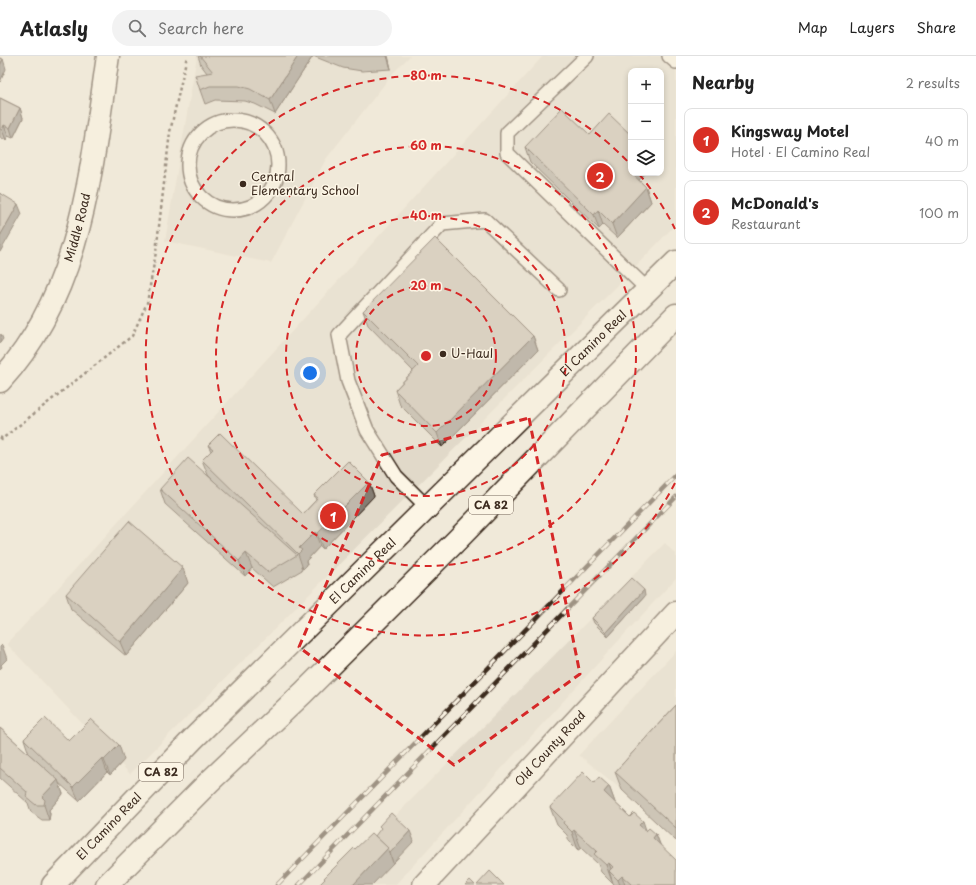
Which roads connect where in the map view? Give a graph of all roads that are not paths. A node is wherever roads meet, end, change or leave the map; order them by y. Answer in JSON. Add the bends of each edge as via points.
{"nodes":[{"id":1,"x":108,"y":56,"type":"edge"},
{"id":2,"x":587,"y":56,"type":"edge"},
{"id":3,"x":670,"y":56,"type":"edge"},
{"id":4,"x":676,"y":62,"type":"edge"},
{"id":5,"x":228,"y":210,"type":"joint"},
{"id":6,"x":676,"y":262,"type":"edge"},
{"id":7,"x":559,"y":290,"type":"dead end"},
{"id":8,"x":648,"y":290,"type":"junction"},
{"id":9,"x":676,"y":315,"type":"edge"},
{"id":10,"x":0,"y":381,"type":"edge"},
{"id":11,"x":428,"y":508,"type":"junction"},
{"id":12,"x":676,"y":613,"type":"edge"},
{"id":13,"x":53,"y":885,"type":"edge"},
{"id":14,"x":107,"y":885,"type":"edge"},
{"id":15,"x":424,"y":885,"type":"edge"}],
"edges":[{"from":1,"to":10,"type":"main road","name":"Middle Road","via":[[85,204],[66,270],[42,326]]},
{"from":2,"to":8,"type":"lane","via":[[507,133],[507,153]]},
{"from":3,"to":4,"type":"lane"},
{"from":5,"to":5,"type":"lane","via":[[256,204],[267,194],[278,168],[276,153],[270,140],[260,129],[248,122],[218,122],[205,129],[195,140],[189,154],[188,170],[192,184],[201,197],[213,206]]},
{"from":6,"to":8,"type":"main road","name":"El Camino Real","number":"CA 82"},
{"from":7,"to":11,"type":"lane","via":[[485,220],[442,224],[339,335],[348,381],[367,430],[396,476]]},
{"from":8,"to":11,"type":"main road","name":"El Camino Real","number":"CA 82"},
{"from":9,"to":14,"type":"main road","number":"CA 82","via":[[446,550]]},
{"from":11,"to":13,"type":"main road","name":"El Camino Real","number":"CA 82","via":[[193,739]]},
{"from":12,"to":15,"type":"main road","name":"Old County Road"}]}
